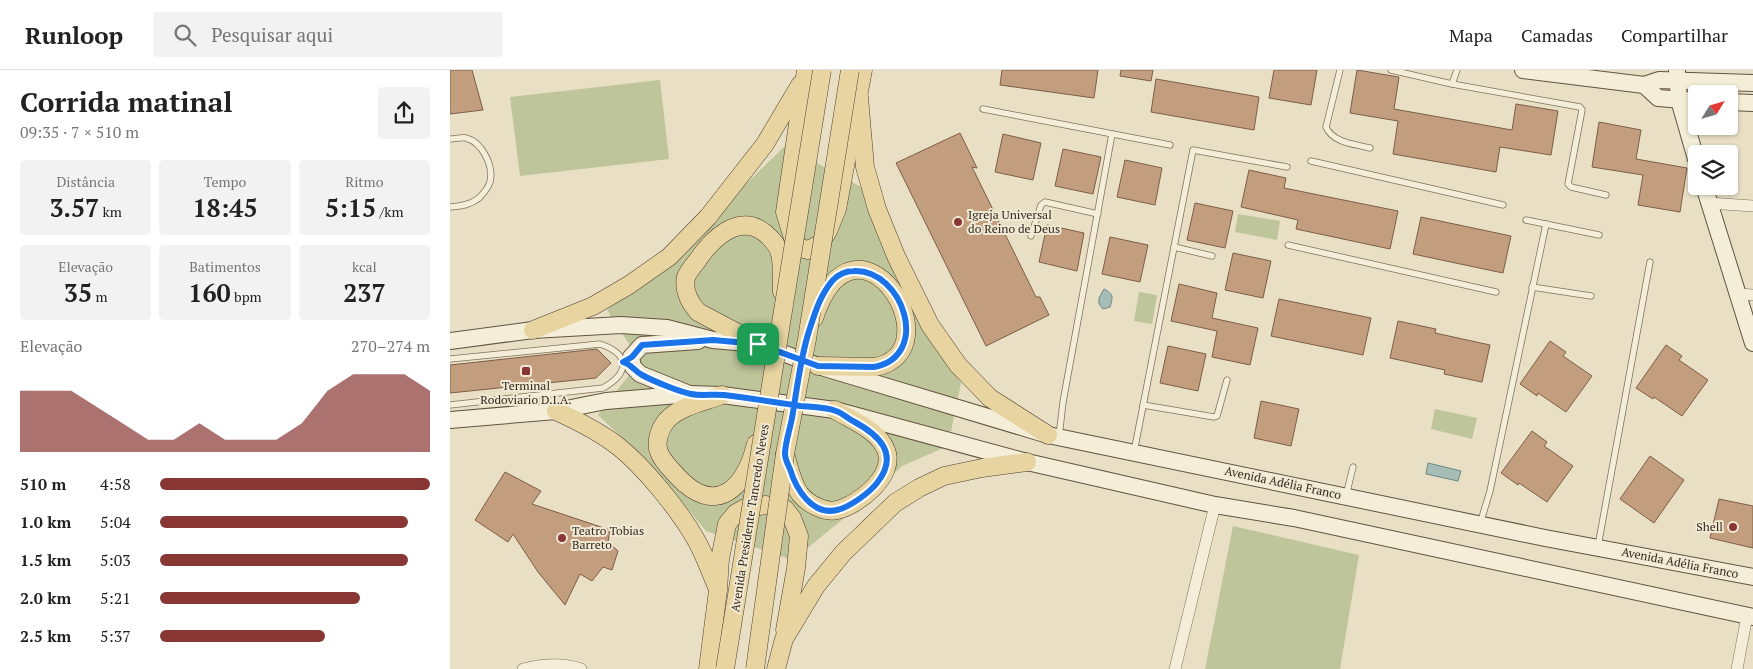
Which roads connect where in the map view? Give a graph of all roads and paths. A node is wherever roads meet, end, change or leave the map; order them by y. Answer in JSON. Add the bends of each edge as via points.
{"nodes":[{"id":1,"x":822,"y":70,"type":"edge"},
{"id":2,"x":850,"y":70,"type":"edge"},
{"id":3,"x":863,"y":70,"type":"edge"},
{"id":4,"x":1340,"y":70,"type":"edge"},
{"id":5,"x":1391,"y":70,"type":"edge"},
{"id":6,"x":1457,"y":70,"type":"edge"},
{"id":7,"x":1523,"y":70,"type":"edge"},
{"id":8,"x":1560,"y":73,"type":"edge"},
{"id":9,"x":805,"y":74,"type":"edge"},
{"id":10,"x":1677,"y":76,"type":"edge"},
{"id":11,"x":1654,"y":78,"type":"edge"},
{"id":12,"x":1753,"y":83,"type":"edge"},
{"id":13,"x":1452,"y":84,"type":"junction"},
{"id":14,"x":859,"y":97,"type":"junction"},
{"id":15,"x":1679,"y":100,"type":"junction"},
{"id":16,"x":1688,"y":101,"type":"edge"},
{"id":17,"x":1738,"y":102,"type":"edge"},
{"id":18,"x":1753,"y":103,"type":"edge"},
{"id":19,"x":983,"y":109,"type":"dead end"},
{"id":20,"x":1112,"y":134,"type":"junction"},
{"id":21,"x":450,"y":139,"type":"edge"},
{"id":22,"x":1170,"y":145,"type":"dead end"},
{"id":23,"x":1692,"y":145,"type":"edge"},
{"id":24,"x":1370,"y":148,"type":"dead end"},
{"id":25,"x":1310,"y":162,"type":"dead end"},
{"id":26,"x":1287,"y":167,"type":"dead end"},
{"id":27,"x":1606,"y":195,"type":"dead end"},
{"id":28,"x":1707,"y":195,"type":"edge"},
{"id":29,"x":1710,"y":203,"type":"junction"},
{"id":30,"x":1503,"y":205,"type":"dead end"},
{"id":31,"x":1753,"y":206,"type":"edge"},
{"id":32,"x":450,"y":207,"type":"edge"},
{"id":33,"x":1098,"y":214,"type":"junction"},
{"id":34,"x":1526,"y":220,"type":"dead end"},
{"id":35,"x":1546,"y":224,"type":"junction"},
{"id":36,"x":1599,"y":235,"type":"dead end"},
{"id":37,"x":1032,"y":236,"type":"dead end"},
{"id":38,"x":1288,"y":245,"type":"dead end"},
{"id":39,"x":1174,"y":246,"type":"junction"},
{"id":40,"x":1212,"y":256,"type":"dead end"},
{"id":41,"x":1650,"y":262,"type":"dead end"},
{"id":42,"x":1532,"y":287,"type":"junction"},
{"id":43,"x":1496,"y":292,"type":"dead end"},
{"id":44,"x":1746,"y":295,"type":"edge"},
{"id":45,"x":1592,"y":296,"type":"dead end"},
{"id":46,"x":783,"y":307,"type":"junction"},
{"id":47,"x":533,"y":330,"type":"junction"},
{"id":48,"x":807,"y":339,"type":"junction"},
{"id":49,"x":713,"y":340,"type":"junction"},
{"id":50,"x":450,"y":341,"type":"edge"},
{"id":51,"x":1753,"y":343,"type":"edge"},
{"id":52,"x":758,"y":344,"type":"junction"},
{"id":53,"x":450,"y":358,"type":"edge"},
{"id":54,"x":629,"y":361,"type":"junction"},
{"id":55,"x":818,"y":366,"type":"junction"},
{"id":56,"x":1226,"y":380,"type":"dead end"},
{"id":57,"x":690,"y":394,"type":"junction"},
{"id":58,"x":722,"y":395,"type":"junction"},
{"id":59,"x":450,"y":404,"type":"edge"},
{"id":60,"x":1143,"y":405,"type":"junction"},
{"id":61,"x":556,"y":410,"type":"junction"},
{"id":62,"x":836,"y":410,"type":"junction"},
{"id":63,"x":766,"y":419,"type":"junction"},
{"id":64,"x":450,"y":420,"type":"edge"},
{"id":65,"x":1053,"y":436,"type":"junction"},
{"id":66,"x":1134,"y":452,"type":"junction"},
{"id":67,"x":785,"y":454,"type":"junction"},
{"id":68,"x":1027,"y":462,"type":"junction"},
{"id":69,"x":1353,"y":467,"type":"dead end"},
{"id":70,"x":1346,"y":496,"type":"junction"},
{"id":71,"x":1215,"y":505,"type":"junction"},
{"id":72,"x":1480,"y":524,"type":"junction"},
{"id":73,"x":1598,"y":548,"type":"junction"},
{"id":74,"x":1753,"y":577,"type":"edge"},
{"id":75,"x":718,"y":590,"type":"junction"},
{"id":76,"x":1750,"y":617,"type":"edge"},
{"id":77,"x":784,"y":640,"type":"junction"},
{"id":78,"x":523,"y":669,"type":"edge"},
{"id":79,"x":581,"y":669,"type":"edge"},
{"id":80,"x":708,"y":669,"type":"edge"},
{"id":81,"x":725,"y":669,"type":"edge"},
{"id":82,"x":755,"y":669,"type":"edge"},
{"id":83,"x":776,"y":669,"type":"edge"},
{"id":84,"x":1175,"y":669,"type":"edge"},
{"id":85,"x":1737,"y":669,"type":"edge"}],
"edges":[{"from":1,"to":46,"type":"main road","name":"Avenida Presidente Tancredo Neves","bridge":true},
{"from":2,"to":48,"type":"main road","name":"Avenida Presidente Tancredo Neves","bridge":true},
{"from":3,"to":14,"type":"main road"},
{"from":4,"to":24,"type":"lane","via":[[1326,128],[1336,139]]},
{"from":5,"to":13,"type":"lane"},
{"from":6,"to":13,"type":"lane"},
{"from":7,"to":8,"type":"main road"},
{"from":8,"to":11,"type":"main road"},
{"from":9,"to":14,"type":"main road","via":[[785,212],[794,241],[804,250],[820,244],[838,208]]},
{"from":9,"to":47,"type":"main road","via":[[765,144],[708,217],[669,257],[592,306]]},
{"from":10,"to":11,"type":"main road"},
{"from":10,"to":12,"type":"main road"},
{"from":10,"to":15,"type":"main road"},
{"from":11,"to":15,"type":"main road","via":[[1658,98]]},
{"from":13,"to":27,"type":"lane","via":[[1580,107],[1568,184],[1571,188]]},
{"from":14,"to":65,"type":"main road","via":[[865,167],[877,209],[930,325],[958,365],[990,398]]},
{"from":15,"to":16,"type":"main road"},
{"from":15,"to":23,"type":"main road"},
{"from":17,"to":18,"type":"main road"},
{"from":19,"to":20,"type":"lane"},
{"from":20,"to":22,"type":"lane"},
{"from":20,"to":33,"type":"lane"},
{"from":21,"to":32,"type":"lane","via":[[466,138],[482,150],[489,164],[490,181],[478,198],[467,205]]},
{"from":25,"to":30,"type":"lane"},
{"from":26,"to":39,"type":"lane","via":[[1193,150]]},
{"from":28,"to":29,"type":"main road"},
{"from":29,"to":31,"type":"street"},
{"from":29,"to":44,"type":"main road"},
{"from":33,"to":37,"type":"lane","via":[[1045,202],[1041,205]]},
{"from":33,"to":65,"type":"lane","via":[[1065,393]]},
{"from":34,"to":35,"type":"lane"},
{"from":35,"to":36,"type":"lane"},
{"from":35,"to":42,"type":"lane"},
{"from":38,"to":43,"type":"lane"},
{"from":39,"to":40,"type":"lane"},
{"from":39,"to":60,"type":"lane"},
{"from":41,"to":73,"type":"lane"},
{"from":42,"to":45,"type":"lane"},
{"from":42,"to":72,"type":"lane","via":[[1490,491]]},
{"from":44,"to":51,"type":"main road"},
{"from":46,"to":52,"type":"main road","bridge":true,"via":[[779,249],[769,236],[753,226],[739,226],[719,235],[686,276],[687,294],[698,312]]},
{"from":46,"to":63,"type":"main road","name":"Avenida Presidente Tancredo Neves","bridge":true},
{"from":47,"to":49,"type":"main road","via":[[621,325],[667,328]]},
{"from":47,"to":50,"type":"main road"},
{"from":48,"to":55,"type":"main road","bridge":true,"via":[[820,300],[841,273],[850,271],[869,272],[889,285],[906,321],[905,341],[889,362],[874,367]]},
{"from":48,"to":67,"type":"main road","name":"Avenida Presidente Tancredo Neves","bridge":true},
{"from":49,"to":52,"type":"main road","name":"Avenida Adélia Franco"},
{"from":49,"to":54,"type":"main road","via":[[642,345]]},
{"from":52,"to":55,"type":"main road","name":"Avenida Adélia Franco"},
{"from":53,"to":54,"type":"lane","via":[[600,344]]},
{"from":54,"to":57,"type":"main road","via":[[640,374]]},
{"from":54,"to":59,"type":"lane","via":[[615,381],[603,388]]},
{"from":55,"to":65,"type":"main road","name":"Avenida Adélia Franco"},
{"from":56,"to":60,"type":"lane","via":[[1214,418]]},
{"from":57,"to":58,"type":"main road"},
{"from":57,"to":61,"type":"main road","via":[[606,401]]},
{"from":58,"to":62,"type":"main road"},
{"from":58,"to":63,"type":"main road","bridge":true,"via":[[677,412],[665,422],[657,443],[661,458],[696,492],[724,494],[731,490],[752,462]]},
{"from":60,"to":66,"type":"lane"},
{"from":61,"to":64,"type":"main road"},
{"from":61,"to":75,"type":"main road","via":[[608,439],[643,470],[696,538]]},
{"from":62,"to":67,"type":"main road","via":[[865,427],[886,451],[888,459],[883,475],[872,489],[837,510],[818,507],[801,494]]},
{"from":62,"to":68,"type":"main road"},
{"from":63,"to":81,"type":"main road","name":"Avenida Presidente Tancredo Neves","bridge":true},
{"from":65,"to":66,"type":"main road","name":"Avenida Adélia Franco"},
{"from":66,"to":70,"type":"main road","name":"Avenida Adélia Franco"},
{"from":67,"to":82,"type":"main road","name":"Avenida Presidente Tancredo Neves","bridge":true},
{"from":68,"to":71,"type":"main road"},
{"from":68,"to":77,"type":"main road","via":[[944,476],[895,503],[843,553],[816,586]]},
{"from":69,"to":70,"type":"lane"},
{"from":70,"to":72,"type":"main road","name":"Avenida Adélia Franco"},
{"from":71,"to":76,"type":"main road","via":[[1294,518]]},
{"from":71,"to":84,"type":"street"},
{"from":72,"to":73,"type":"main road","name":"Avenida Adélia Franco"},
{"from":73,"to":74,"type":"main road","name":"Avenida Adélia Franco"},
{"from":75,"to":77,"type":"main road","via":[[727,524],[736,513],[745,508],[766,505],[786,509],[799,536]]},
{"from":75,"to":80,"type":"main road"},
{"from":76,"to":85,"type":"street"},
{"from":77,"to":83,"type":"main road"},
{"from":78,"to":79,"type":"street","via":[[568,664]]}]}
